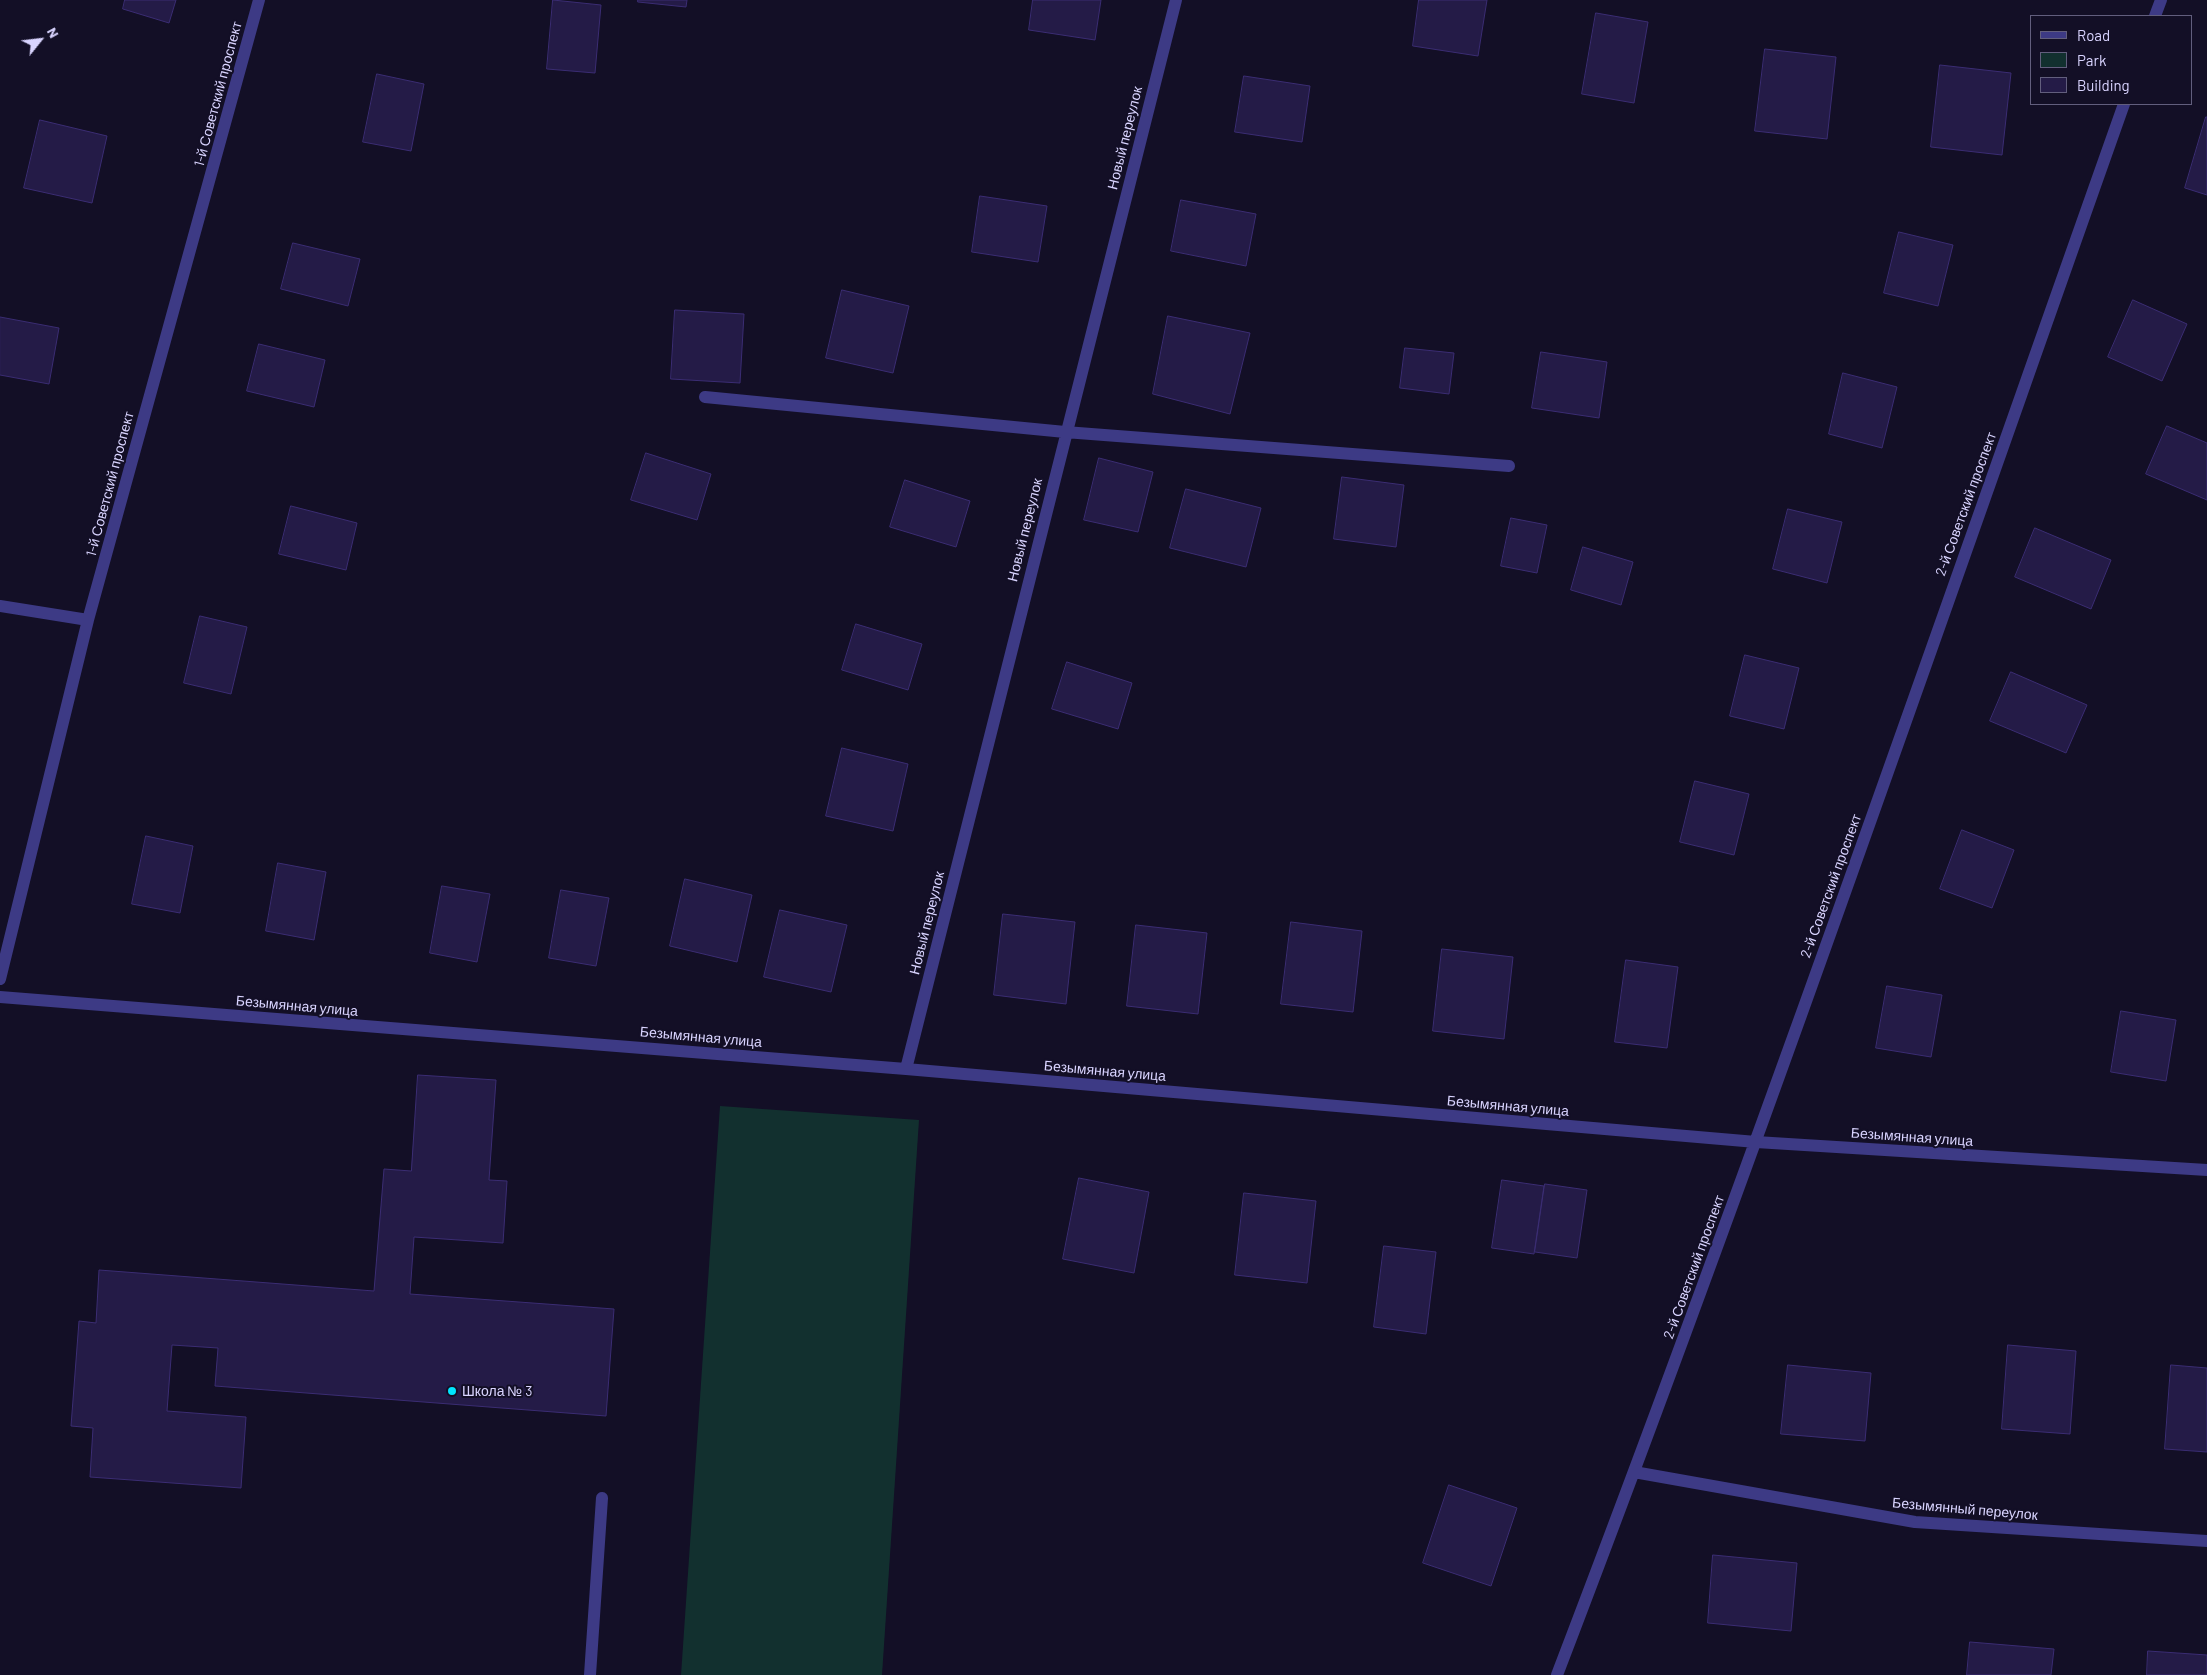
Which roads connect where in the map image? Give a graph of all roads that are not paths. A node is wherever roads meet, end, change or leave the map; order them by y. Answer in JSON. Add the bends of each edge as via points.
{"nodes":[{"id":1,"x":259,"y":0,"type":"edge"},
{"id":2,"x":1176,"y":0,"type":"edge"},
{"id":3,"x":2161,"y":0,"type":"edge"},
{"id":4,"x":2156,"y":15,"type":"edge"},
{"id":5,"x":2124,"y":105,"type":"edge"},
{"id":6,"x":705,"y":397,"type":"dead end"},
{"id":7,"x":1065,"y":432,"type":"junction"},
{"id":8,"x":1509,"y":466,"type":"dead end"},
{"id":9,"x":0,"y":606,"type":"edge"},
{"id":10,"x":88,"y":620,"type":"junction"},
{"id":11,"x":0,"y":979,"type":"edge"},
{"id":12,"x":0,"y":997,"type":"edge"},
{"id":13,"x":906,"y":1069,"type":"junction"},
{"id":14,"x":1756,"y":1142,"type":"junction"},
{"id":15,"x":2207,"y":1170,"type":"edge"},
{"id":16,"x":1634,"y":1472,"type":"junction"},
{"id":17,"x":602,"y":1498,"type":"dead end"},
{"id":18,"x":2207,"y":1542,"type":"edge"},
{"id":19,"x":590,"y":1675,"type":"edge"},
{"id":20,"x":1557,"y":1675,"type":"edge"}],
"edges":[{"from":1,"to":10,"type":"street","name":"1-й Советский проспект"},
{"from":2,"to":7,"type":"street","name":"Новый переулок"},
{"from":3,"to":4,"type":"street"},
{"from":5,"to":14,"type":"street","name":"2-й Советский проспект"},
{"from":6,"to":7,"type":"street"},
{"from":7,"to":8,"type":"street"},
{"from":7,"to":13,"type":"street","name":"Новый переулок"},
{"from":9,"to":10,"type":"street"},
{"from":10,"to":11,"type":"street","name":"1-й Советский проспект"},
{"from":12,"to":13,"type":"street","name":"Безымянная улица"},
{"from":13,"to":14,"type":"street","name":"Безымянная улица"},
{"from":14,"to":15,"type":"street","name":"Безымянная улица"},
{"from":14,"to":16,"type":"street","name":"2-й Советский проспект"},
{"from":16,"to":18,"type":"street","name":"Безымянный переулок","via":[[1915,1522]]},
{"from":16,"to":20,"type":"street","name":"2-й Советский проспект"},
{"from":17,"to":19,"type":"street"}]}
